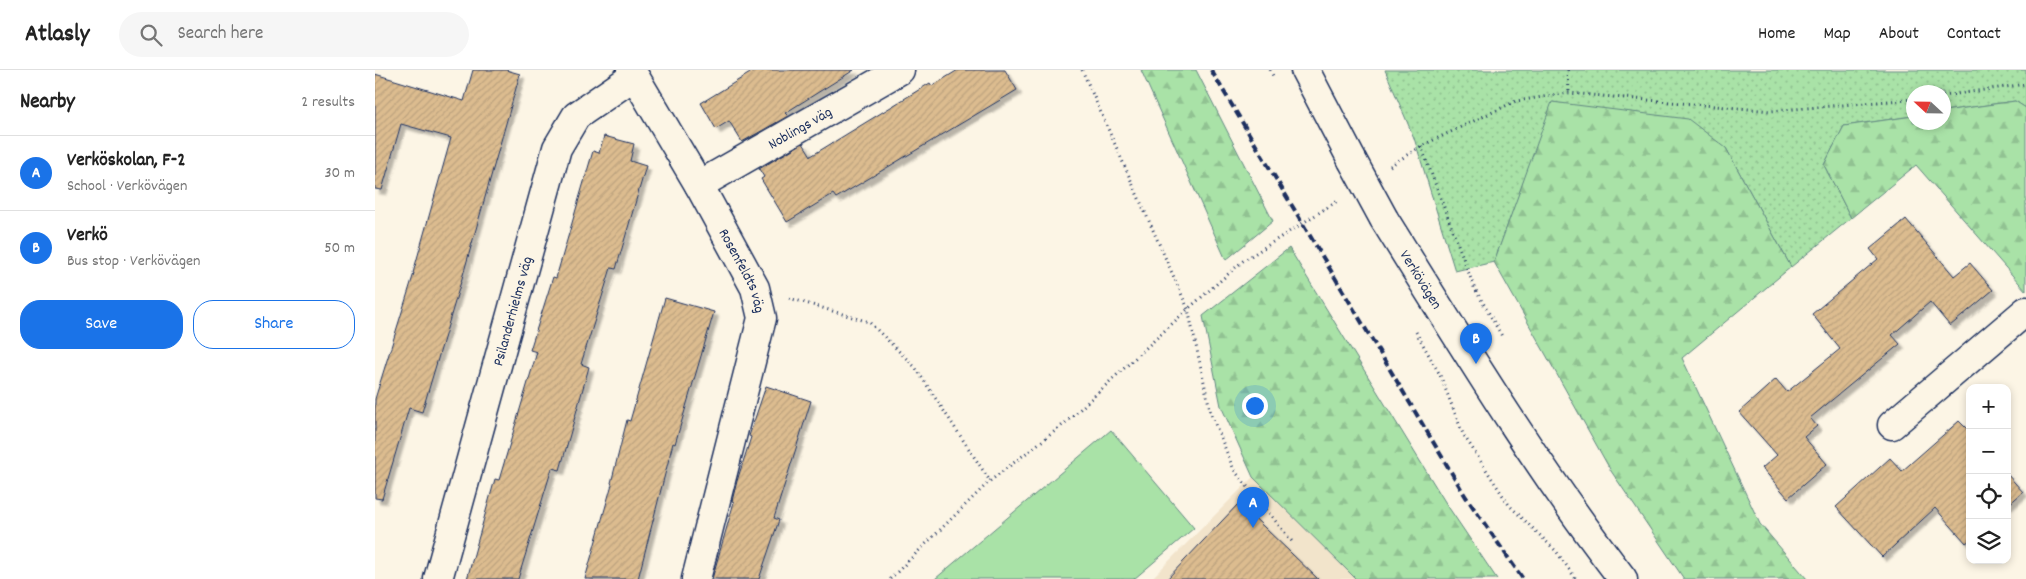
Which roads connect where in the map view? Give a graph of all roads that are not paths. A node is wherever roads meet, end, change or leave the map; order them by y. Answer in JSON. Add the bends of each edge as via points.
{"nodes":[{"id":1,"x":901,"y":70,"type":"edge"},
{"id":2,"x":1305,"y":70,"type":"edge"},
{"id":3,"x":633,"y":73,"type":"edge"},
{"id":4,"x":699,"y":185,"type":"junction"},
{"id":5,"x":2026,"y":311,"type":"edge"},
{"id":6,"x":1892,"y":425,"type":"dead end"},
{"id":7,"x":438,"y":579,"type":"edge"},
{"id":8,"x":696,"y":579,"type":"edge"},
{"id":9,"x":1623,"y":579,"type":"edge"}],
"edges":[{"from":1,"to":4,"type":"street","name":"Noblings väg"},
{"from":2,"to":9,"type":"street","name":"Verkövägen","bridge":true,"via":[[1384,219],[1462,344],[1586,531]]},
{"from":3,"to":4,"type":"street","name":"Rosenfeldts väg"},
{"from":3,"to":7,"type":"street","name":"Psilanderhielms väg","via":[[576,116],[557,148]]},
{"from":4,"to":8,"type":"street","name":"Rosenfeldts väg","via":[[755,288],[761,318]]},
{"from":5,"to":6,"type":"street"}]}
